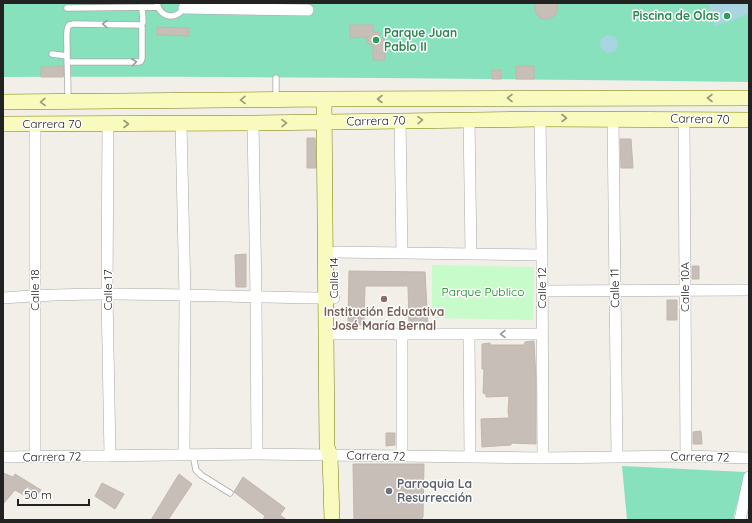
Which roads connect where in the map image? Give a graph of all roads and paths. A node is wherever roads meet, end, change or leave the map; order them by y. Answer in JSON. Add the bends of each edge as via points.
{"nodes":[{"id":1,"x":157,"y":5,"type":"edge"},
{"id":2,"x":184,"y":6,"type":"edge"},
{"id":3,"x":142,"y":7,"type":"junction"},
{"id":4,"x":67,"y":8,"type":"dead end"},
{"id":5,"x":308,"y":10,"type":"dead end"},
{"id":6,"x":141,"y":26,"type":"junction"},
{"id":7,"x":52,"y":54,"type":"dead end"},
{"id":8,"x":67,"y":59,"type":"junction"},
{"id":9,"x":276,"y":78,"type":"dead end"},
{"id":10,"x":749,"y":98,"type":"edge"},
{"id":11,"x":276,"y":99,"type":"junction"},
{"id":12,"x":329,"y":99,"type":"junction"},
{"id":13,"x":3,"y":102,"type":"edge"},
{"id":14,"x":68,"y":102,"type":"junction"},
{"id":15,"x":540,"y":118,"type":"junction"},
{"id":16,"x":613,"y":118,"type":"junction"},
{"id":17,"x":469,"y":119,"type":"junction"},
{"id":18,"x":684,"y":119,"type":"junction"},
{"id":19,"x":400,"y":120,"type":"junction"},
{"id":20,"x":749,"y":120,"type":"edge"},
{"id":21,"x":329,"y":122,"type":"junction"},
{"id":22,"x":253,"y":123,"type":"junction"},
{"id":23,"x":3,"y":124,"type":"edge"},
{"id":24,"x":35,"y":124,"type":"junction"},
{"id":25,"x":108,"y":124,"type":"junction"},
{"id":26,"x":181,"y":124,"type":"junction"},
{"id":27,"x":335,"y":252,"type":"junction"},
{"id":28,"x":402,"y":253,"type":"junction"},
{"id":29,"x":471,"y":254,"type":"junction"},
{"id":30,"x":542,"y":255,"type":"junction"},
{"id":31,"x":749,"y":290,"type":"edge"},
{"id":32,"x":542,"y":291,"type":"junction"},
{"id":33,"x":615,"y":291,"type":"junction"},
{"id":34,"x":685,"y":291,"type":"junction"},
{"id":35,"x":107,"y":294,"type":"junction"},
{"id":36,"x":185,"y":295,"type":"junction"},
{"id":37,"x":35,"y":296,"type":"junction"},
{"id":38,"x":256,"y":296,"type":"junction"},
{"id":39,"x":3,"y":298,"type":"edge"},
{"id":40,"x":330,"y":298,"type":"junction"},
{"id":41,"x":335,"y":334,"type":"junction"},
{"id":42,"x":402,"y":334,"type":"junction"},
{"id":43,"x":469,"y":334,"type":"junction"},
{"id":44,"x":542,"y":334,"type":"junction"},
{"id":45,"x":257,"y":454,"type":"junction"},
{"id":46,"x":188,"y":455,"type":"junction"},
{"id":47,"x":330,"y":455,"type":"junction"},
{"id":48,"x":110,"y":456,"type":"junction"},
{"id":49,"x":402,"y":456,"type":"junction"},
{"id":50,"x":686,"y":456,"type":"junction"},
{"id":51,"x":3,"y":457,"type":"edge"},
{"id":52,"x":35,"y":457,"type":"junction"},
{"id":53,"x":470,"y":457,"type":"junction"},
{"id":54,"x":616,"y":457,"type":"junction"},
{"id":55,"x":543,"y":458,"type":"junction"},
{"id":56,"x":749,"y":458,"type":"edge"},
{"id":57,"x":749,"y":477,"type":"edge"},
{"id":58,"x":230,"y":493,"type":"dead end"},
{"id":59,"x":332,"y":520,"type":"edge"},
{"id":60,"x":740,"y":520,"type":"edge"}],
"edges":[{"from":1,"to":2,"type":"lane","via":[[165,15],[173,16],[180,13]]},
{"from":1,"to":3,"type":"lane"},
{"from":2,"to":5,"type":"street"},
{"from":3,"to":4,"type":"lane"},
{"from":3,"to":6,"type":"lane"},
{"from":6,"to":8,"type":"lane","one_way":true,"via":[[70,25],[67,31]]},
{"from":8,"to":6,"type":"lane","one_way":true,"via":[[139,62],[142,58]]},
{"from":7,"to":8,"type":"lane"},
{"from":8,"to":14,"type":"lane"},
{"from":9,"to":11,"type":"lane"},
{"from":10,"to":12,"type":"main road","name":"Carrera 70","one_way":true},
{"from":11,"to":12,"type":"main road","name":"Carrera 70"},
{"from":11,"to":14,"type":"main road","name":"Carrera 70","one_way":true},
{"from":12,"to":21,"type":"main road","name":"Calle 14"},
{"from":14,"to":13,"type":"main road","name":"Carrera 70","one_way":true},
{"from":15,"to":16,"type":"main road","name":"Carrera 70","one_way":true},
{"from":15,"to":17,"type":"main road","name":"Carrera 70"},
{"from":15,"to":30,"type":"street","name":"Calle 12"},
{"from":16,"to":18,"type":"main road","name":"Carrera 70"},
{"from":16,"to":33,"type":"street","name":"Calle 11"},
{"from":19,"to":17,"type":"main road","name":"Carrera 70","one_way":true},
{"from":17,"to":29,"type":"street"},
{"from":18,"to":20,"type":"main road","name":"Carrera 70"},
{"from":18,"to":34,"type":"street","name":"Calle 10A"},
{"from":19,"to":21,"type":"main road","name":"Carrera 70"},
{"from":19,"to":28,"type":"street"},
{"from":22,"to":21,"type":"main road","name":"Carrera 70","one_way":true},
{"from":21,"to":27,"type":"main road","name":"Calle 14"},
{"from":21,"to":40,"type":"main road","name":"Calle 14"},
{"from":22,"to":26,"type":"main road","name":"Carrera 70"},
{"from":22,"to":38,"type":"street"},
{"from":23,"to":24,"type":"main road","name":"Carrera 70"},
{"from":24,"to":25,"type":"main road","name":"Carrera 70"},
{"from":24,"to":37,"type":"street","name":"Calle 18"},
{"from":25,"to":26,"type":"main road","name":"Carrera 70","one_way":true},
{"from":25,"to":35,"type":"street","name":"Calle 17"},
{"from":26,"to":36,"type":"street"},
{"from":27,"to":28,"type":"street"},
{"from":27,"to":40,"type":"main road","name":"Calle 14"},
{"from":28,"to":29,"type":"street"},
{"from":29,"to":30,"type":"street"},
{"from":30,"to":32,"type":"street","name":"Calle 12"},
{"from":31,"to":34,"type":"street"},
{"from":32,"to":33,"type":"street"},
{"from":32,"to":44,"type":"street","name":"Calle 12"},
{"from":33,"to":34,"type":"street"},
{"from":33,"to":54,"type":"street","name":"Calle 11"},
{"from":34,"to":50,"type":"street","name":"Calle 10A"},
{"from":35,"to":36,"type":"street"},
{"from":35,"to":37,"type":"street"},
{"from":35,"to":48,"type":"street","name":"Calle 17"},
{"from":36,"to":38,"type":"street"},
{"from":36,"to":46,"type":"street"},
{"from":37,"to":39,"type":"street"},
{"from":37,"to":52,"type":"street","name":"Calle 18"},
{"from":38,"to":40,"type":"street"},
{"from":38,"to":45,"type":"street"},
{"from":40,"to":41,"type":"main road","name":"Calle 14"},
{"from":40,"to":47,"type":"main road","name":"Calle 14","via":[[327,447]]},
{"from":41,"to":42,"type":"street"},
{"from":41,"to":47,"type":"main road","name":"Calle 14","via":[[335,447]]},
{"from":42,"to":43,"type":"street"},
{"from":42,"to":49,"type":"street"},
{"from":44,"to":43,"type":"street","one_way":true},
{"from":43,"to":53,"type":"street"},
{"from":44,"to":55,"type":"street","name":"Calle 12"},
{"from":45,"to":46,"type":"street","name":"Carrera 72"},
{"from":45,"to":47,"type":"street","name":"Carrera 72"},
{"from":46,"to":48,"type":"street","name":"Carrera 72"},
{"from":46,"to":58,"type":"lane","via":[[201,475]]},
{"from":47,"to":49,"type":"street","name":"Carrera 72"},
{"from":47,"to":59,"type":"main road","name":"Calle 14"},
{"from":48,"to":52,"type":"street","name":"Carrera 72"},
{"from":49,"to":53,"type":"street","name":"Carrera 72"},
{"from":50,"to":54,"type":"street","name":"Carrera 72"},
{"from":50,"to":56,"type":"street","name":"Carrera 72"},
{"from":51,"to":52,"type":"street","name":"Carrera 72"},
{"from":53,"to":55,"type":"street","name":"Carrera 72"},
{"from":54,"to":55,"type":"street","name":"Carrera 72"},
{"from":57,"to":60,"type":"street"}]}
